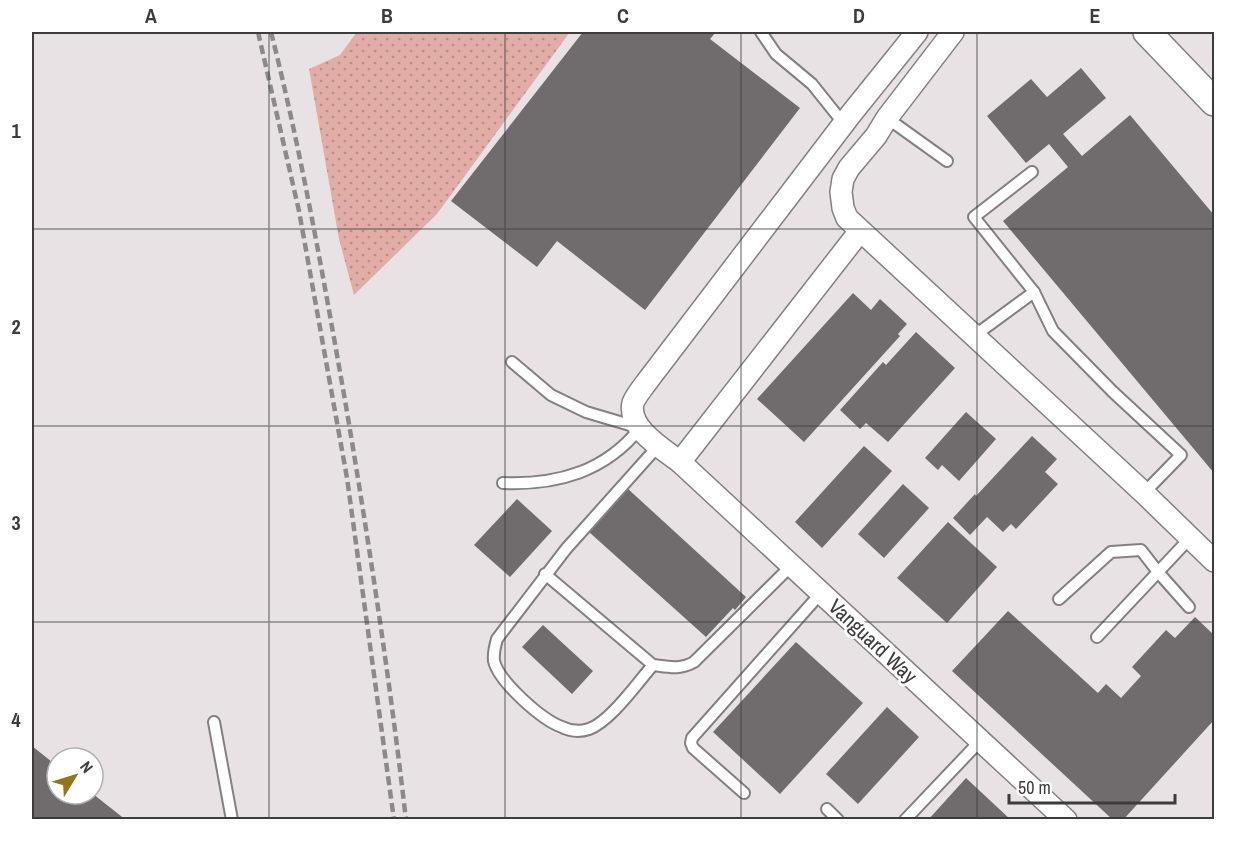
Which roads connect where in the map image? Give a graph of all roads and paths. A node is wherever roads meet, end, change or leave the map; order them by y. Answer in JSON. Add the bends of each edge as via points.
{"nodes":[{"id":1,"x":761,"y":32,"type":"edge"},
{"id":2,"x":917,"y":32,"type":"edge"},
{"id":3,"x":953,"y":32,"type":"edge"},
{"id":4,"x":1147,"y":32,"type":"edge"},
{"id":5,"x":1215,"y":102,"type":"edge"},
{"id":6,"x":887,"y":118,"type":"junction"},
{"id":7,"x":847,"y":119,"type":"junction"},
{"id":8,"x":876,"y":136,"type":"junction"},
{"id":9,"x":947,"y":161,"type":"dead end"},
{"id":10,"x":1032,"y":172,"type":"dead end"},
{"id":11,"x":860,"y":231,"type":"junction"},
{"id":12,"x":1034,"y":292,"type":"junction"},
{"id":13,"x":975,"y":336,"type":"junction"},
{"id":14,"x":512,"y":362,"type":"dead end"},
{"id":15,"x":640,"y":428,"type":"junction"},
{"id":16,"x":659,"y":445,"type":"junction"},
{"id":17,"x":680,"y":462,"type":"junction"},
{"id":18,"x":503,"y":483,"type":"dead end"},
{"id":19,"x":1144,"y":493,"type":"junction"},
{"id":20,"x":1191,"y":537,"type":"junction"},
{"id":21,"x":1215,"y":561,"type":"edge"},
{"id":22,"x":791,"y":566,"type":"junction"},
{"id":23,"x":1158,"y":572,"type":"junction"},
{"id":24,"x":546,"y":574,"type":"junction"},
{"id":25,"x":821,"y":593,"type":"junction"},
{"id":26,"x":1059,"y":599,"type":"dead end"},
{"id":27,"x":1189,"y":608,"type":"dead end"},
{"id":28,"x":1097,"y":637,"type":"dead end"},
{"id":29,"x":653,"y":665,"type":"junction"},
{"id":30,"x":214,"y":722,"type":"dead end"},
{"id":31,"x":981,"y":740,"type":"junction"},
{"id":32,"x":744,"y":793,"type":"dead end"},
{"id":33,"x":827,"y":809,"type":"dead end"},
{"id":34,"x":232,"y":819,"type":"edge"},
{"id":35,"x":838,"y":819,"type":"edge"},
{"id":36,"x":905,"y":819,"type":"edge"},
{"id":37,"x":1066,"y":819,"type":"edge"}],
"edges":[{"from":1,"to":7,"type":"lane","via":[[776,54]]},
{"from":2,"to":7,"type":"street"},
{"from":3,"to":6,"type":"street"},
{"from":4,"to":5,"type":"street"},
{"from":6,"to":8,"type":"street"},
{"from":6,"to":9,"type":"lane"},
{"from":7,"to":8,"type":"street"},
{"from":7,"to":15,"type":"street","via":[[634,401],[633,414]]},
{"from":8,"to":11,"type":"street","via":[[843,179],[843,208]]},
{"from":10,"to":12,"type":"lane","via":[[974,217]]},
{"from":11,"to":13,"type":"street"},
{"from":11,"to":17,"type":"street"},
{"from":12,"to":13,"type":"lane"},
{"from":12,"to":19,"type":"lane","via":[[1053,331],[1181,455]]},
{"from":13,"to":19,"type":"street"},
{"from":14,"to":15,"type":"lane","via":[[551,395],[586,412]]},
{"from":15,"to":16,"type":"street","name":"Vanguard Way"},
{"from":15,"to":18,"type":"lane","via":[[614,453],[581,472],[548,482]]},
{"from":16,"to":17,"type":"street","name":"Vanguard Way"},
{"from":16,"to":24,"type":"lane"},
{"from":17,"to":22,"type":"street","name":"Vanguard Way"},
{"from":19,"to":20,"type":"street"},
{"from":20,"to":21,"type":"street"},
{"from":20,"to":23,"type":"lane"},
{"from":22,"to":25,"type":"street","name":"Vanguard Way"},
{"from":22,"to":29,"type":"lane","via":[[694,662],[673,668]]},
{"from":23,"to":26,"type":"lane","via":[[1141,550],[1111,552]]},
{"from":23,"to":27,"type":"lane"},
{"from":23,"to":28,"type":"lane"},
{"from":24,"to":29,"type":"lane"},
{"from":24,"to":29,"type":"lane","via":[[497,639],[494,649],[494,663],[518,696],[562,728],[577,731],[605,720]]},
{"from":25,"to":31,"type":"street","name":"Vanguard Way"},
{"from":25,"to":32,"type":"lane","via":[[692,738],[693,748]]},
{"from":30,"to":34,"type":"lane"},
{"from":31,"to":36,"type":"lane"},
{"from":31,"to":37,"type":"street","name":"Vanguard Way"},
{"from":33,"to":35,"type":"lane"}]}
